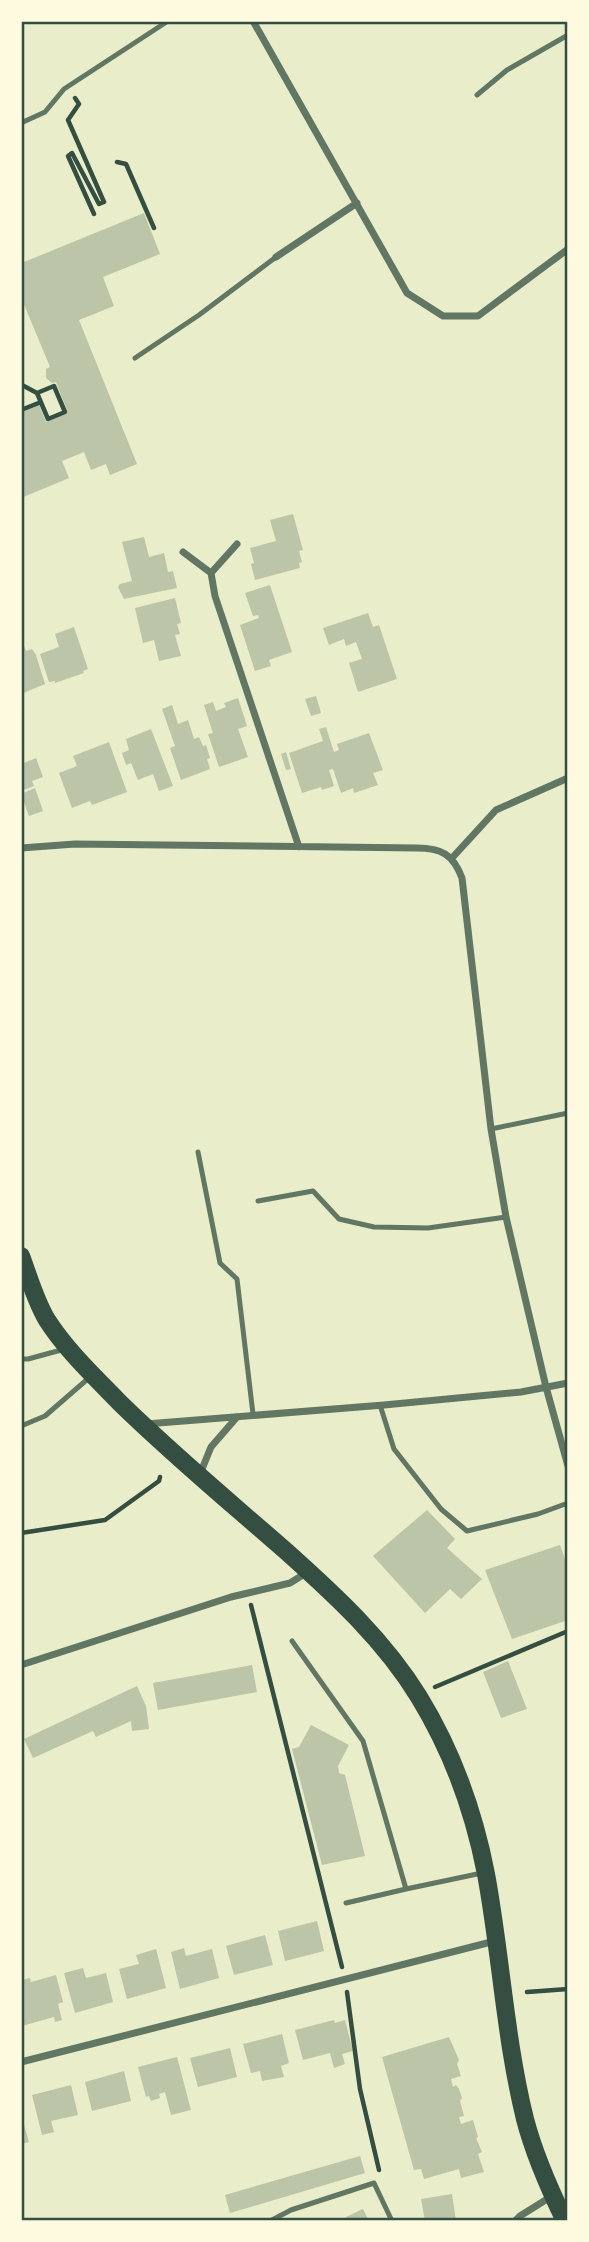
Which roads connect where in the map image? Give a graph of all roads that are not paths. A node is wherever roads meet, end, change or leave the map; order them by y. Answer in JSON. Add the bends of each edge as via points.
{"nodes":[{"id":1,"x":168,"y":21,"type":"edge"},
{"id":2,"x":253,"y":21,"type":"edge"},
{"id":3,"x":568,"y":35,"type":"edge"},
{"id":4,"x":477,"y":95,"type":"dead end"},
{"id":5,"x":21,"y":123,"type":"edge"},
{"id":6,"x":357,"y":203,"type":"junction"},
{"id":7,"x":568,"y":250,"type":"edge"},
{"id":8,"x":276,"y":257,"type":"joint"},
{"id":9,"x":135,"y":358,"type":"dead end"},
{"id":10,"x":237,"y":544,"type":"dead end"},
{"id":11,"x":183,"y":552,"type":"dead end"},
{"id":12,"x":211,"y":573,"type":"junction"},
{"id":13,"x":568,"y":778,"type":"edge"},
{"id":14,"x":299,"y":846,"type":"junction"},
{"id":15,"x":21,"y":848,"type":"edge"},
{"id":16,"x":452,"y":858,"type":"junction"},
{"id":17,"x":568,"y":1113,"type":"edge"},
{"id":18,"x":491,"y":1129,"type":"junction"},
{"id":19,"x":198,"y":1152,"type":"dead end"},
{"id":20,"x":258,"y":1201,"type":"dead end"},
{"id":21,"x":506,"y":1217,"type":"junction"},
{"id":22,"x":21,"y":1256,"type":"edge"},
{"id":23,"x":24,"y":1275,"type":"edge"},
{"id":24,"x":68,"y":1348,"type":"junction"},
{"id":25,"x":21,"y":1359,"type":"edge"},
{"id":26,"x":92,"y":1374,"type":"junction"},
{"id":27,"x":568,"y":1383,"type":"edge"},
{"id":28,"x":546,"y":1387,"type":"junction"},
{"id":29,"x":380,"y":1405,"type":"junction"},
{"id":30,"x":253,"y":1415,"type":"junction"},
{"id":31,"x":237,"y":1417,"type":"junction"},
{"id":32,"x":142,"y":1424,"type":"junction"},
{"id":33,"x":21,"y":1426,"type":"edge"},
{"id":34,"x":568,"y":1466,"type":"edge"},
{"id":35,"x":199,"y":1474,"type":"junction"},
{"id":36,"x":568,"y":1503,"type":"edge"},
{"id":37,"x":308,"y":1572,"type":"junction"},
{"id":38,"x":292,"y":1641,"type":"dead end"},
{"id":39,"x":21,"y":1665,"type":"edge"},
{"id":40,"x":485,"y":1872,"type":"junction"},
{"id":41,"x":406,"y":1889,"type":"junction"},
{"id":42,"x":346,"y":1903,"type":"dead end"},
{"id":43,"x":496,"y":1941,"type":"junction"},
{"id":44,"x":21,"y":2063,"type":"edge"},
{"id":45,"x":552,"y":2196,"type":"junction"},
{"id":46,"x":270,"y":2221,"type":"edge"},
{"id":47,"x":392,"y":2221,"type":"edge"},
{"id":48,"x":515,"y":2221,"type":"edge"},
{"id":49,"x":565,"y":2221,"type":"edge"}],
"edges":[{"from":1,"to":5,"type":"lane","via":[[68,87],[45,112]]},
{"from":2,"to":6,"type":"street"},
{"from":3,"to":4,"type":"lane","via":[[508,70]]},
{"from":6,"to":7,"type":"street","via":[[407,293],[443,316],[478,316]]},
{"from":6,"to":8,"type":"street"},
{"from":8,"to":9,"type":"lane"},
{"from":10,"to":12,"type":"street"},
{"from":11,"to":12,"type":"street"},
{"from":12,"to":14,"type":"street","via":[[215,597]]},
{"from":13,"to":16,"type":"street","via":[[496,810]]},
{"from":14,"to":15,"type":"street","via":[[75,844]]},
{"from":14,"to":16,"type":"street","via":[[433,848]]},
{"from":16,"to":18,"type":"street","via":[[462,878]]},
{"from":17,"to":18,"type":"lane"},
{"from":18,"to":21,"type":"street"},
{"from":19,"to":30,"type":"lane","via":[[220,1263],[237,1279]]},
{"from":20,"to":21,"type":"lane","via":[[313,1191],[339,1219],[398,1229]]},
{"from":21,"to":28,"type":"street"},
{"from":22,"to":23,"type":"main road"},
{"from":23,"to":24,"type":"main road"},
{"from":24,"to":25,"type":"lane"},
{"from":24,"to":26,"type":"main road"},
{"from":26,"to":32,"type":"main road"},
{"from":26,"to":33,"type":"lane","via":[[45,1416]]},
{"from":27,"to":28,"type":"street"},
{"from":28,"to":29,"type":"street"},
{"from":28,"to":34,"type":"street"},
{"from":29,"to":30,"type":"street"},
{"from":29,"to":36,"type":"lane","via":[[394,1448],[441,1509],[467,1531]]},
{"from":30,"to":31,"type":"street"},
{"from":31,"to":32,"type":"street"},
{"from":31,"to":35,"type":"street","via":[[211,1447]]},
{"from":32,"to":35,"type":"main road"},
{"from":35,"to":37,"type":"main road"},
{"from":37,"to":39,"type":"street","via":[[290,1583]]},
{"from":37,"to":40,"type":"main road","via":[[377,1639],[418,1695],[458,1776]]},
{"from":38,"to":41,"type":"lane","via":[[363,1741]]},
{"from":40,"to":41,"type":"lane"},
{"from":40,"to":43,"type":"main road"},
{"from":41,"to":42,"type":"lane"},
{"from":43,"to":44,"type":"street"},
{"from":43,"to":45,"type":"main road","via":[[518,2087]]},
{"from":45,"to":48,"type":"street"},
{"from":45,"to":49,"type":"main road"},
{"from":46,"to":47,"type":"lane","via":[[374,2183]]}]}
